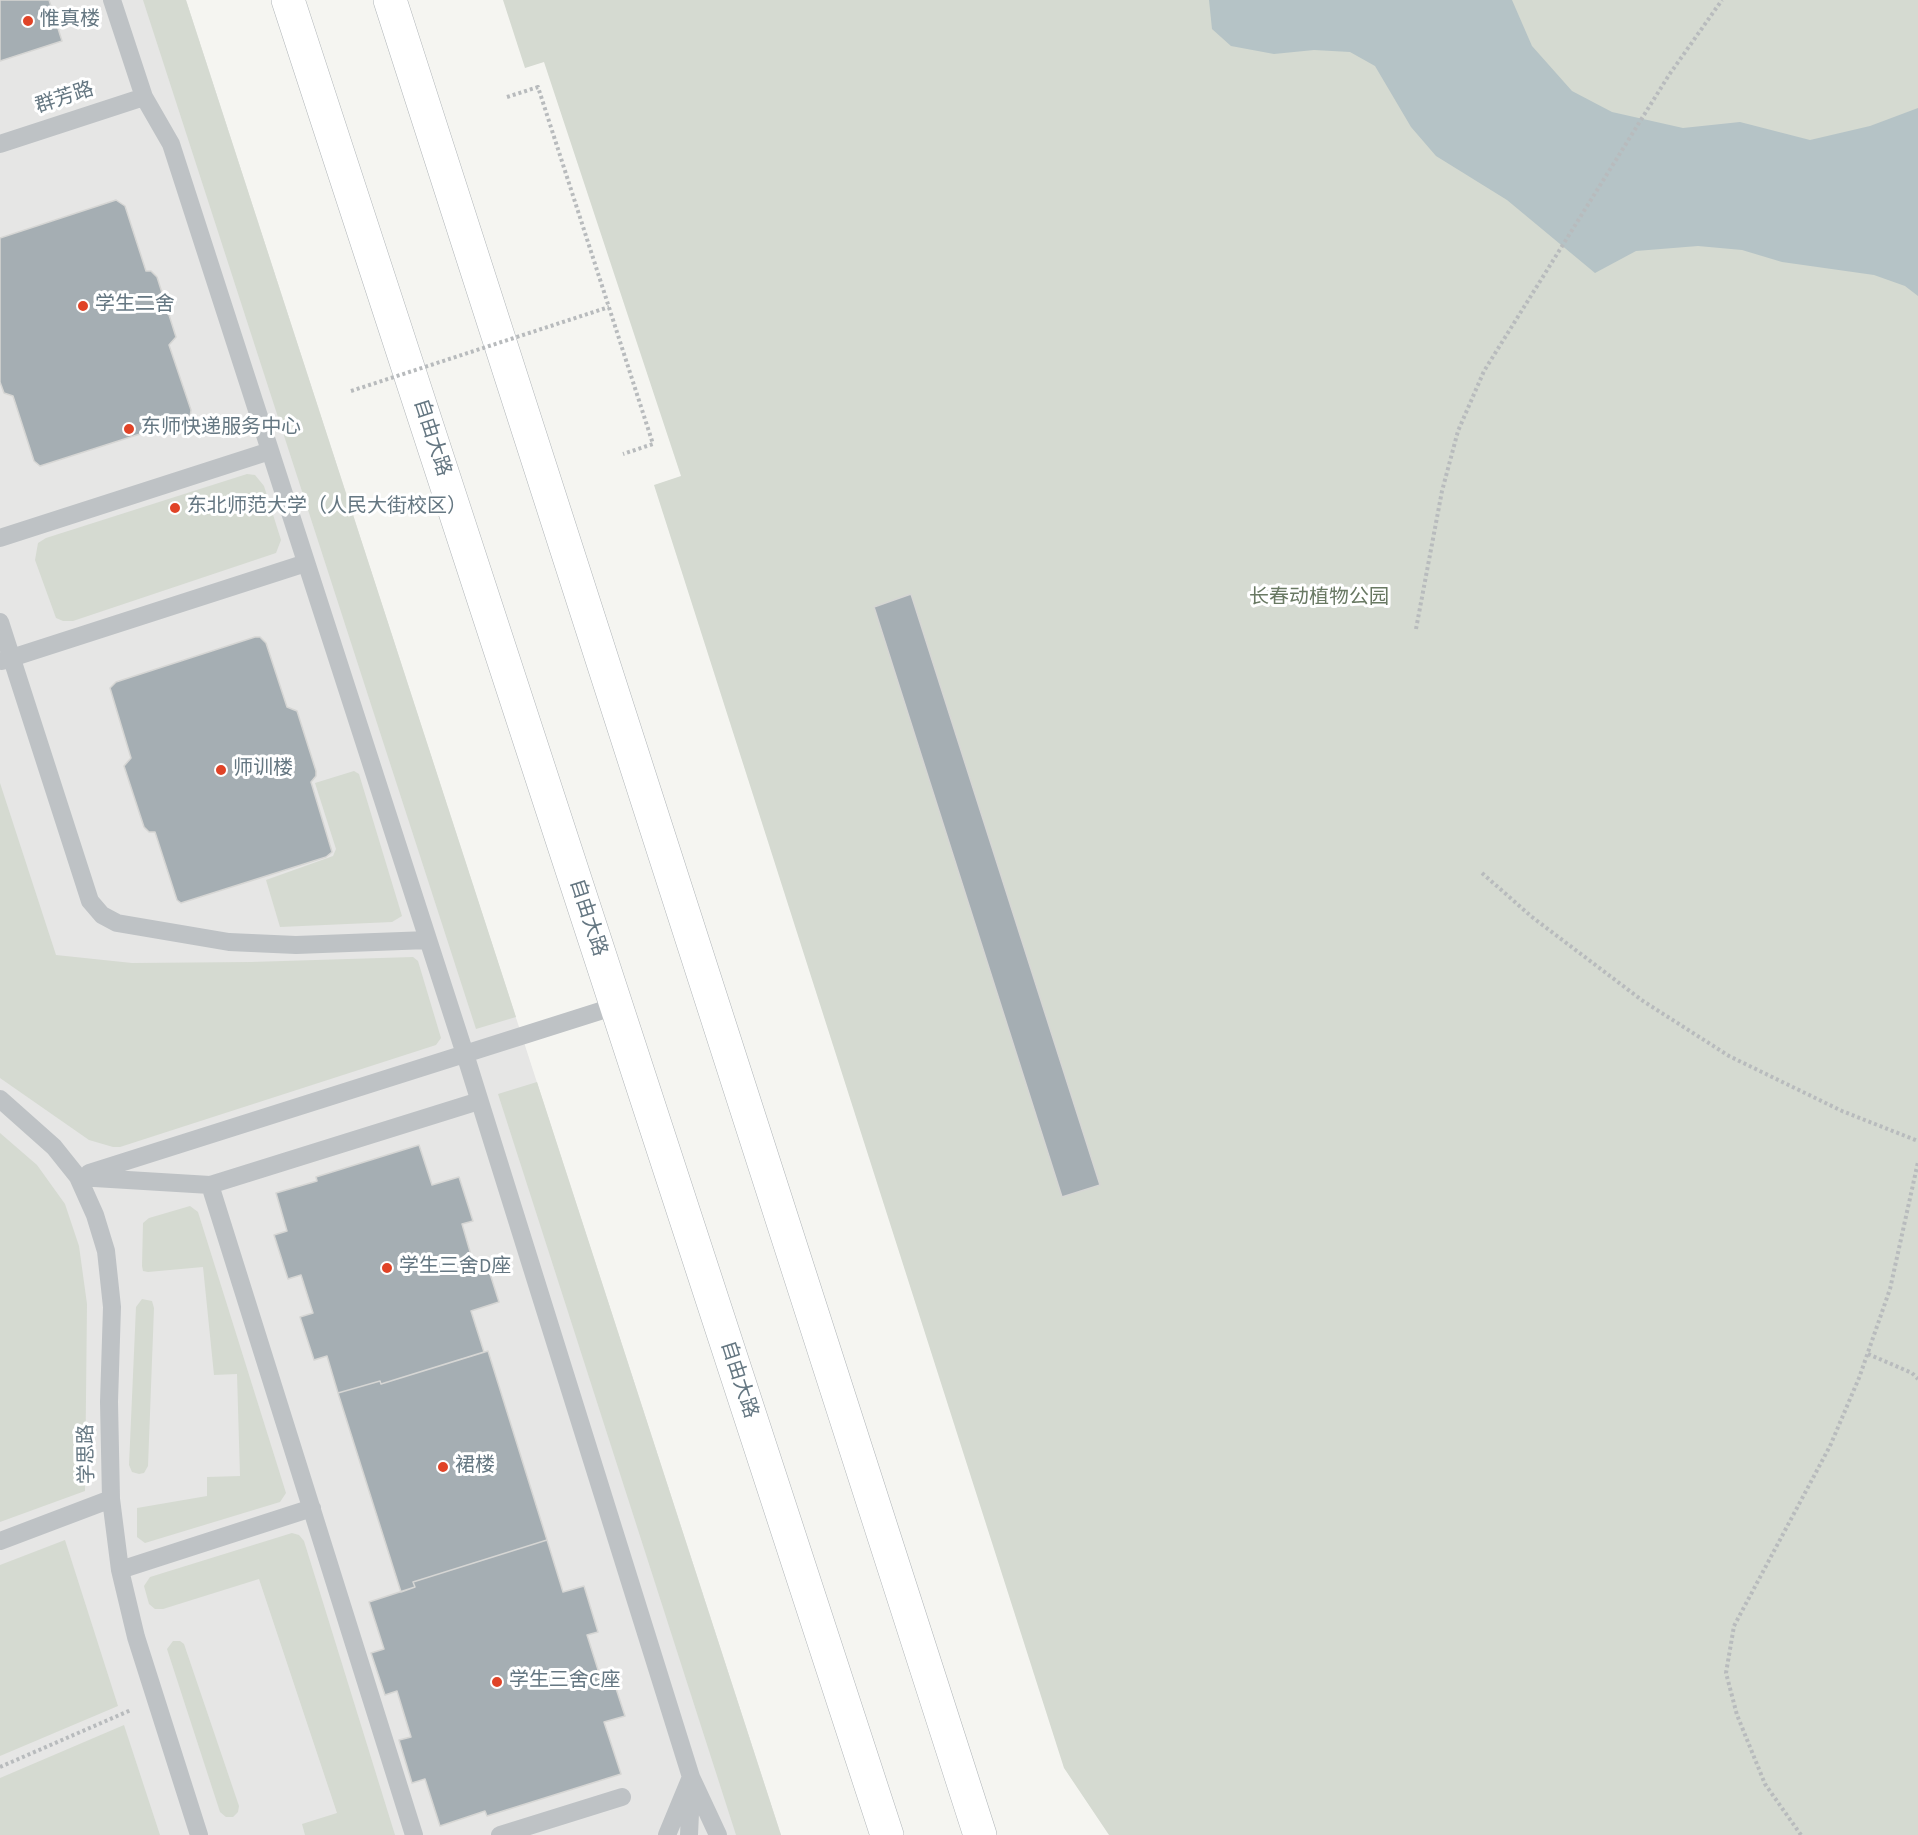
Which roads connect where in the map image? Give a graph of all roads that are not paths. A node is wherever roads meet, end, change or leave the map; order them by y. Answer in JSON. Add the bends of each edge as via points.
{"nodes":[{"id":1,"x":112,"y":0,"type":"edge"},
{"id":2,"x":288,"y":0,"type":"edge"},
{"id":3,"x":390,"y":0,"type":"edge"},
{"id":4,"x":144,"y":97,"type":"junction"},
{"id":5,"x":0,"y":144,"type":"edge"},
{"id":6,"x":270,"y":451,"type":"junction"},
{"id":7,"x":0,"y":538,"type":"edge"},
{"id":8,"x":306,"y":563,"type":"junction"},
{"id":9,"x":0,"y":622,"type":"edge"},
{"id":10,"x":6,"y":660,"type":"edge"},
{"id":11,"x":428,"y":940,"type":"junction"},
{"id":12,"x":616,"y":1006,"type":"junction"},
{"id":13,"x":465,"y":1054,"type":"junction"},
{"id":14,"x":0,"y":1099,"type":"edge"},
{"id":15,"x":479,"y":1101,"type":"junction"},
{"id":16,"x":78,"y":1177,"type":"junction"},
{"id":17,"x":210,"y":1185,"type":"junction"},
{"id":18,"x":111,"y":1499,"type":"junction"},
{"id":19,"x":312,"y":1508,"type":"junction"},
{"id":20,"x":0,"y":1541,"type":"edge"},
{"id":21,"x":120,"y":1570,"type":"junction"},
{"id":22,"x":692,"y":1777,"type":"junction"},
{"id":23,"x":622,"y":1797,"type":"dead end"},
{"id":24,"x":199,"y":1835,"type":"edge"},
{"id":25,"x":414,"y":1835,"type":"edge"},
{"id":26,"x":500,"y":1835,"type":"edge"},
{"id":27,"x":667,"y":1835,"type":"edge"},
{"id":28,"x":689,"y":1835,"type":"edge"},
{"id":29,"x":718,"y":1835,"type":"edge"},
{"id":30,"x":887,"y":1835,"type":"edge"},
{"id":31,"x":980,"y":1835,"type":"edge"}],
"edges":[{"from":1,"to":4,"type":"lane"},
{"from":2,"to":12,"type":"main road","name":"自由大路"},
{"from":3,"to":31,"type":"main road"},
{"from":4,"to":5,"type":"lane","name":"群芳路"},
{"from":4,"to":6,"type":"lane","via":[[171,144]]},
{"from":6,"to":7,"type":"lane"},
{"from":6,"to":8,"type":"lane"},
{"from":8,"to":10,"type":"lane"},
{"from":8,"to":11,"type":"lane"},
{"from":9,"to":10,"type":"lane"},
{"from":10,"to":11,"type":"lane","via":[[90,901],[102,915],[117,923],[230,942],[296,945]]},
{"from":11,"to":13,"type":"lane"},
{"from":12,"to":13,"type":"lane"},
{"from":12,"to":30,"type":"main road","name":"自由大路"},
{"from":13,"to":15,"type":"lane"},
{"from":13,"to":16,"type":"lane"},
{"from":14,"to":16,"type":"lane","name":"学思路","via":[[54,1147]]},
{"from":15,"to":17,"type":"lane"},
{"from":15,"to":22,"type":"lane"},
{"from":16,"to":17,"type":"lane"},
{"from":16,"to":18,"type":"lane","name":"学思路","via":[[104,1242],[112,1307]]},
{"from":17,"to":19,"type":"lane"},
{"from":18,"to":20,"type":"lane"},
{"from":18,"to":21,"type":"lane","name":"学思路"},
{"from":19,"to":21,"type":"lane"},
{"from":19,"to":25,"type":"lane"},
{"from":21,"to":24,"type":"lane","name":"学思路","via":[[136,1637]]},
{"from":22,"to":27,"type":"lane"},
{"from":22,"to":28,"type":"lane"},
{"from":22,"to":29,"type":"lane"},
{"from":23,"to":26,"type":"lane"}]}
